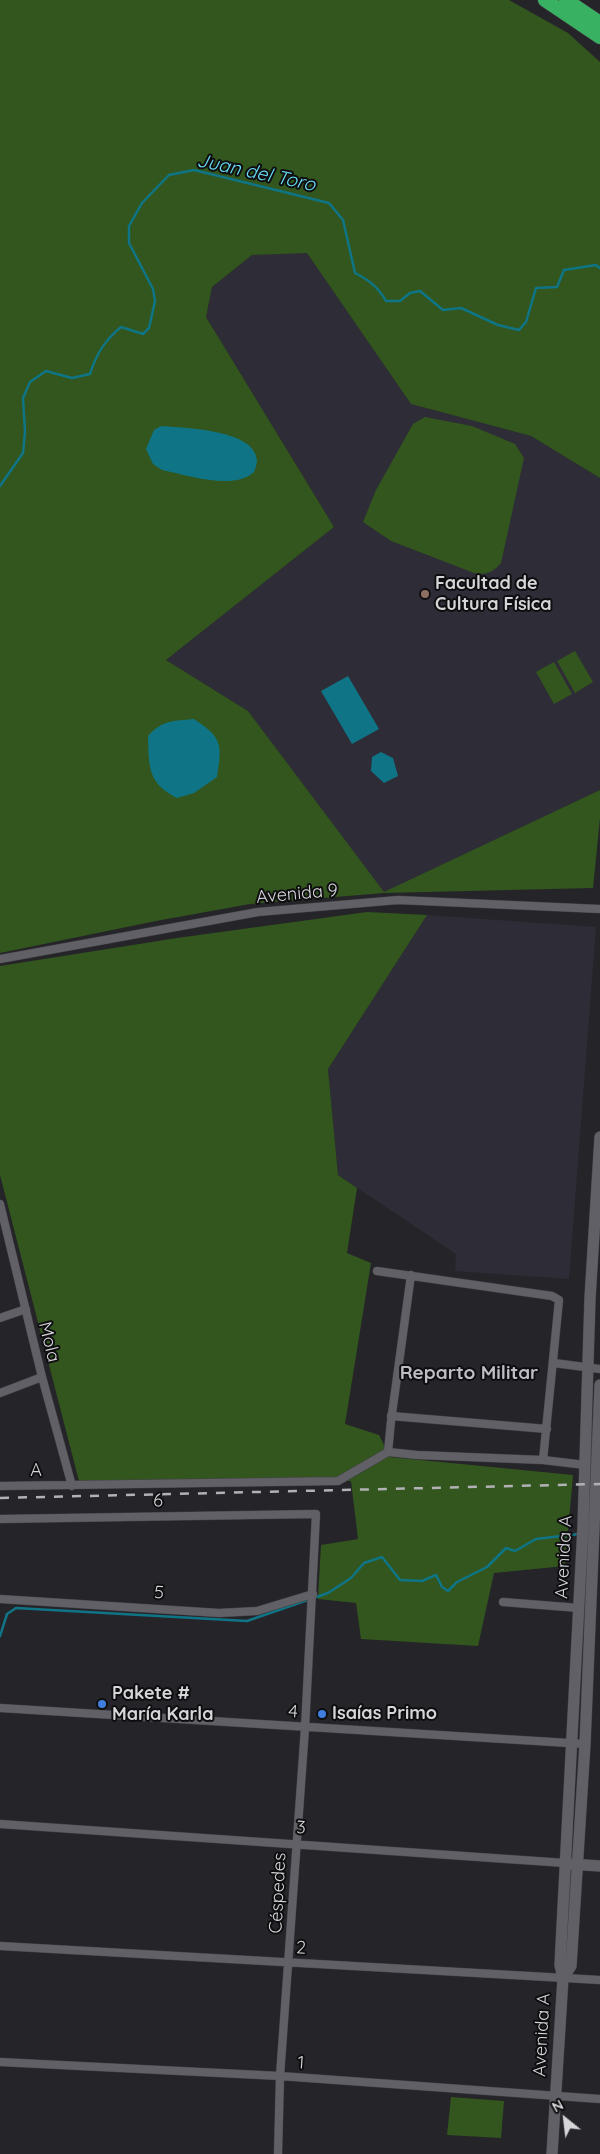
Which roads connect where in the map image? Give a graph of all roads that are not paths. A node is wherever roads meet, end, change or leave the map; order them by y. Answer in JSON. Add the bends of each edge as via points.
{"nodes":[{"id":1,"x":545,"y":0,"type":"edge"},
{"id":2,"x":566,"y":0,"type":"edge"},
{"id":3,"x":600,"y":23,"type":"edge"},
{"id":4,"x":600,"y":38,"type":"edge"},
{"id":5,"x":600,"y":909,"type":"edge"},
{"id":6,"x":0,"y":959,"type":"edge"},
{"id":7,"x":600,"y":1137,"type":"edge"},
{"id":8,"x":0,"y":1204,"type":"edge"},
{"id":9,"x":3,"y":1227,"type":"edge"},
{"id":10,"x":377,"y":1271,"type":"dead end"},
{"id":11,"x":411,"y":1275,"type":"junction"},
{"id":12,"x":26,"y":1309,"type":"junction"},
{"id":13,"x":0,"y":1318,"type":"edge"},
{"id":14,"x":554,"y":1363,"type":"junction"},
{"id":15,"x":586,"y":1368,"type":"junction"},
{"id":16,"x":600,"y":1369,"type":"edge"},
{"id":17,"x":42,"y":1377,"type":"junction"},
{"id":18,"x":600,"y":1385,"type":"edge"},
{"id":19,"x":0,"y":1393,"type":"edge"},
{"id":20,"x":392,"y":1416,"type":"junction"},
{"id":21,"x":547,"y":1429,"type":"junction"},
{"id":22,"x":388,"y":1452,"type":"junction"},
{"id":23,"x":543,"y":1460,"type":"junction"},
{"id":24,"x":585,"y":1466,"type":"junction"},
{"id":25,"x":0,"y":1486,"type":"edge"},
{"id":26,"x":72,"y":1486,"type":"junction"},
{"id":27,"x":316,"y":1514,"type":"joint"},
{"id":28,"x":0,"y":1519,"type":"edge"},
{"id":29,"x":589,"y":1527,"type":"junction"},
{"id":30,"x":313,"y":1594,"type":"junction"},
{"id":31,"x":0,"y":1599,"type":"edge"},
{"id":32,"x":503,"y":1602,"type":"dead end"},
{"id":33,"x":579,"y":1608,"type":"junction"},
{"id":34,"x":0,"y":1708,"type":"edge"},
{"id":35,"x":305,"y":1728,"type":"junction"},
{"id":36,"x":572,"y":1744,"type":"junction"},
{"id":37,"x":585,"y":1744,"type":"junction"},
{"id":38,"x":0,"y":1824,"type":"edge"},
{"id":39,"x":295,"y":1845,"type":"junction"},
{"id":40,"x":571,"y":1864,"type":"junction"},
{"id":41,"x":600,"y":1866,"type":"edge"},
{"id":42,"x":0,"y":1946,"type":"edge"},
{"id":43,"x":289,"y":1962,"type":"junction"},
{"id":44,"x":563,"y":1978,"type":"junction"},
{"id":45,"x":600,"y":1980,"type":"edge"},
{"id":46,"x":0,"y":2062,"type":"edge"},
{"id":47,"x":280,"y":2076,"type":"junction"},
{"id":48,"x":556,"y":2096,"type":"junction"},
{"id":49,"x":600,"y":2099,"type":"edge"},
{"id":50,"x":278,"y":2154,"type":"edge"},
{"id":51,"x":552,"y":2154,"type":"edge"}],
"edges":[{"from":1,"to":4,"type":"highway"},
{"from":2,"to":3,"type":"highway"},
{"from":5,"to":6,"type":"street","name":"Avenida 9","via":[[398,900],[258,912]]},
{"from":7,"to":15,"type":"main road","name":"Avenida A"},
{"from":8,"to":9,"type":"street","name":"Mola"},
{"from":9,"to":12,"type":"street","name":"Mola"},
{"from":10,"to":11,"type":"street"},
{"from":11,"to":14,"type":"street","via":[[552,1296],[559,1300]]},
{"from":11,"to":20,"type":"street"},
{"from":12,"to":13,"type":"street"},
{"from":12,"to":17,"type":"street","name":"Mola"},
{"from":14,"to":15,"type":"street"},
{"from":14,"to":21,"type":"street"},
{"from":15,"to":16,"type":"street"},
{"from":15,"to":24,"type":"main road","name":"Avenida A"},
{"from":17,"to":19,"type":"street"},
{"from":17,"to":26,"type":"street","name":"Mola"},
{"from":18,"to":29,"type":"main road","name":"Avenida A"},
{"from":20,"to":21,"type":"street"},
{"from":20,"to":22,"type":"street"},
{"from":21,"to":23,"type":"street"},
{"from":22,"to":23,"type":"street"},
{"from":22,"to":26,"type":"street","name":"A","via":[[338,1481]]},
{"from":23,"to":24,"type":"street"},
{"from":24,"to":29,"type":"main road","name":"Avenida A"},
{"from":25,"to":26,"type":"street","name":"A"},
{"from":27,"to":28,"type":"street","name":"6"},
{"from":27,"to":30,"type":"street","name":"Céspedes"},
{"from":29,"to":33,"type":"main road","name":"Avenida A","via":[[582,1542]]},
{"from":29,"to":37,"type":"main road","name":"Avenida A","via":[[594,1543]]},
{"from":30,"to":31,"type":"street","name":"5","via":[[257,1611],[219,1612]]},
{"from":30,"to":35,"type":"street","name":"Céspedes"},
{"from":32,"to":33,"type":"street"},
{"from":33,"to":36,"type":"main road","name":"Avenida A"},
{"from":34,"to":35,"type":"street","name":"4"},
{"from":35,"to":36,"type":"street","name":"4"},
{"from":35,"to":39,"type":"street","name":"Céspedes"},
{"from":36,"to":37,"type":"street","name":"4"},
{"from":36,"to":40,"type":"main road","name":"Avenida A"},
{"from":37,"to":40,"type":"main road","name":"Avenida A"},
{"from":38,"to":39,"type":"street","name":"3"},
{"from":39,"to":40,"type":"street","name":"3"},
{"from":39,"to":43,"type":"street","name":"Céspedes"},
{"from":40,"to":41,"type":"main road","name":"3"},
{"from":40,"to":44,"type":"main road","name":"Avenida A","via":[[568,1916],[571,1966]]},
{"from":42,"to":43,"type":"street","name":"2"},
{"from":43,"to":44,"type":"street","name":"2"},
{"from":43,"to":47,"type":"street","name":"Céspedes"},
{"from":44,"to":45,"type":"street","name":"2"},
{"from":44,"to":48,"type":"main road","name":"Avenida A"},
{"from":46,"to":47,"type":"street","name":"1"},
{"from":47,"to":48,"type":"street","name":"1"},
{"from":47,"to":50,"type":"street","name":"Céspedes"},
{"from":48,"to":49,"type":"street","name":"1"},
{"from":48,"to":51,"type":"main road","name":"Avenida A"}]}
